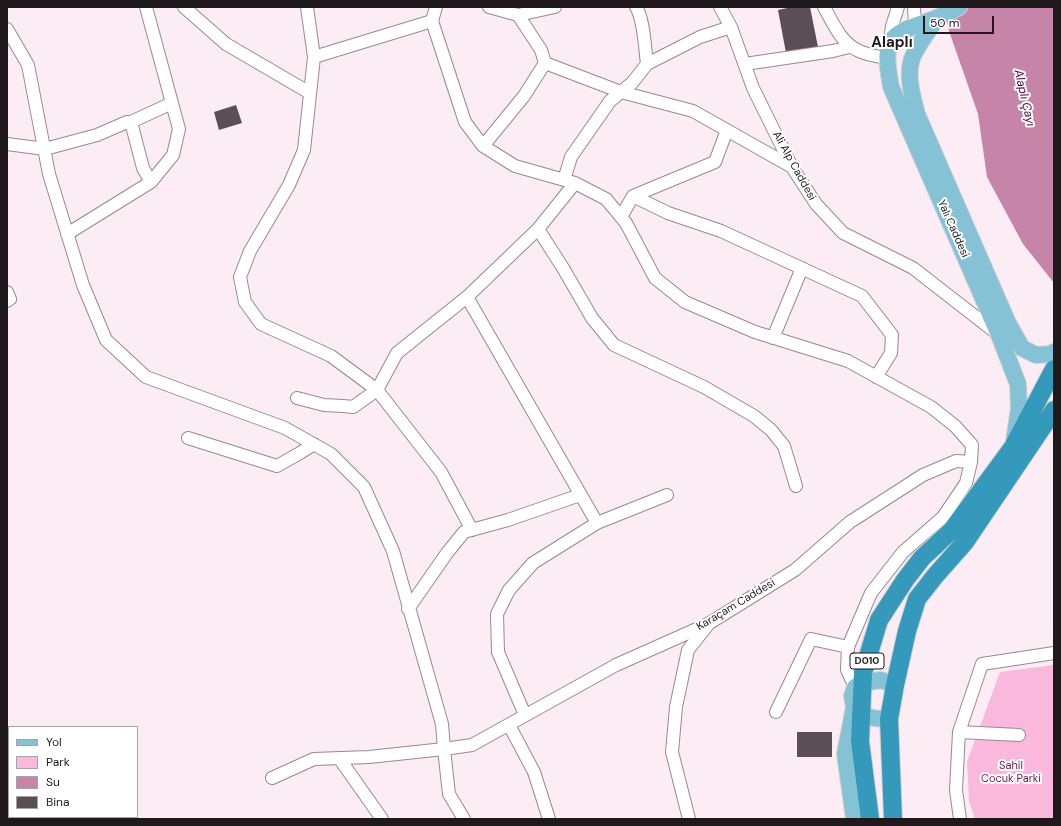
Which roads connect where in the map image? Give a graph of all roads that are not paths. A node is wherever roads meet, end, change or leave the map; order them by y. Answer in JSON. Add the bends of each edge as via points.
{"nodes":[{"id":1,"x":146,"y":7,"type":"edge"},
{"id":2,"x":184,"y":7,"type":"edge"},
{"id":3,"x":307,"y":7,"type":"edge"},
{"id":4,"x":436,"y":7,"type":"edge"},
{"id":5,"x":489,"y":7,"type":"edge"},
{"id":6,"x":555,"y":7,"type":"edge"},
{"id":7,"x":636,"y":7,"type":"edge"},
{"id":8,"x":720,"y":7,"type":"edge"},
{"id":9,"x":824,"y":7,"type":"edge"},
{"id":10,"x":898,"y":7,"type":"edge"},
{"id":11,"x":914,"y":7,"type":"edge"},
{"id":12,"x":959,"y":7,"type":"edge"},
{"id":13,"x":518,"y":15,"type":"junction"},
{"id":14,"x":938,"y":17,"type":"junction"},
{"id":15,"x":432,"y":22,"type":"junction"},
{"id":16,"x":731,"y":27,"type":"junction"},
{"id":17,"x":915,"y":27,"type":"junction"},
{"id":18,"x":7,"y":29,"type":"edge"},
{"id":19,"x":890,"y":42,"type":"junction"},
{"id":20,"x":847,"y":43,"type":"junction"},
{"id":21,"x":914,"y":55,"type":"junction"},
{"id":22,"x":314,"y":57,"type":"junction"},
{"id":23,"x":887,"y":59,"type":"junction"},
{"id":24,"x":545,"y":63,"type":"junction"},
{"id":25,"x":647,"y":64,"type":"junction"},
{"id":26,"x":745,"y":64,"type":"junction"},
{"id":27,"x":621,"y":92,"type":"junction"},
{"id":28,"x":310,"y":93,"type":"junction"},
{"id":29,"x":172,"y":103,"type":"junction"},
{"id":30,"x":131,"y":122,"type":"junction"},
{"id":31,"x":727,"y":130,"type":"junction"},
{"id":32,"x":7,"y":144,"type":"edge"},
{"id":33,"x":483,"y":146,"type":"junction"},
{"id":34,"x":45,"y":149,"type":"junction"},
{"id":35,"x":792,"y":167,"type":"junction"},
{"id":36,"x":569,"y":181,"type":"junction"},
{"id":37,"x":151,"y":182,"type":"junction"},
{"id":38,"x":633,"y":196,"type":"junction"},
{"id":39,"x":621,"y":217,"type":"junction"},
{"id":40,"x":538,"y":229,"type":"junction"},
{"id":41,"x":67,"y":234,"type":"junction"},
{"id":42,"x":802,"y":268,"type":"junction"},
{"id":43,"x":7,"y":292,"type":"edge"},
{"id":44,"x":467,"y":297,"type":"junction"},
{"id":45,"x":7,"y":301,"type":"edge"},
{"id":46,"x":999,"y":335,"type":"junction"},
{"id":47,"x":773,"y":338,"type":"junction"},
{"id":48,"x":1054,"y":352,"type":"edge"},
{"id":49,"x":1054,"y":369,"type":"edge"},
{"id":50,"x":876,"y":377,"type":"junction"},
{"id":51,"x":376,"y":390,"type":"junction"},
{"id":52,"x":297,"y":398,"type":"dead end"},
{"id":53,"x":1054,"y":410,"type":"edge"},
{"id":54,"x":188,"y":438,"type":"dead end"},
{"id":55,"x":314,"y":444,"type":"junction"},
{"id":56,"x":1013,"y":447,"type":"junction"},
{"id":57,"x":972,"y":462,"type":"junction"},
{"id":58,"x":796,"y":486,"type":"dead end"},
{"id":59,"x":580,"y":495,"type":"junction"},
{"id":60,"x":667,"y":495,"type":"dead end"},
{"id":61,"x":597,"y":523,"type":"junction"},
{"id":62,"x":472,"y":530,"type":"junction"},
{"id":63,"x":408,"y":609,"type":"junction"},
{"id":64,"x":708,"y":624,"type":"junction"},
{"id":65,"x":848,"y":646,"type":"junction"},
{"id":66,"x":1054,"y":653,"type":"edge"},
{"id":67,"x":859,"y":685,"type":"junction"},
{"id":68,"x":895,"y":685,"type":"junction"},
{"id":69,"x":858,"y":711,"type":"junction"},
{"id":70,"x":776,"y":712,"type":"dead end"},
{"id":71,"x":525,"y":716,"type":"junction"},
{"id":72,"x":889,"y":719,"type":"junction"},
{"id":73,"x":508,"y":725,"type":"junction"},
{"id":74,"x":959,"y":732,"type":"junction"},
{"id":75,"x":1019,"y":735,"type":"dead end"},
{"id":76,"x":444,"y":749,"type":"junction"},
{"id":77,"x":338,"y":758,"type":"junction"},
{"id":78,"x":272,"y":778,"type":"dead end"},
{"id":79,"x":382,"y":819,"type":"edge"},
{"id":80,"x":464,"y":819,"type":"edge"},
{"id":81,"x":549,"y":819,"type":"edge"},
{"id":82,"x":689,"y":819,"type":"edge"},
{"id":83,"x":854,"y":819,"type":"edge"},
{"id":84,"x":870,"y":819,"type":"edge"},
{"id":85,"x":893,"y":819,"type":"edge"},
{"id":86,"x":960,"y":819,"type":"edge"}],
"edges":[{"from":1,"to":29,"type":"street"},
{"from":2,"to":28,"type":"street","via":[[226,44]]},
{"from":3,"to":22,"type":"street"},
{"from":4,"to":15,"type":"street"},
{"from":5,"to":13,"type":"street"},
{"from":6,"to":13,"type":"street"},
{"from":7,"to":25,"type":"street","via":[[641,22]]},
{"from":8,"to":16,"type":"street","name":"Ali Alp Caddesi"},
{"from":9,"to":20,"type":"street"},
{"from":10,"to":19,"type":"street"},
{"from":11,"to":17,"type":"street"},
{"from":12,"to":14,"type":"main road"},
{"from":13,"to":24,"type":"street","via":[[542,50]]},
{"from":14,"to":17,"type":"main road"},
{"from":14,"to":21,"type":"main road"},
{"from":15,"to":22,"type":"street"},
{"from":15,"to":33,"type":"street","via":[[465,122]]},
{"from":16,"to":25,"type":"street","via":[[700,37]]},
{"from":16,"to":26,"type":"street","name":"Ali Alp Caddesi"},
{"from":17,"to":19,"type":"main road","via":[[895,36]]},
{"from":17,"to":21,"type":"main road","name":"Yalı Caddesi"},
{"from":18,"to":34,"type":"street","via":[[28,65]]},
{"from":19,"to":23,"type":"main road","name":"Yalı Caddesi"},
{"from":20,"to":23,"type":"street","via":[[860,51]]},
{"from":20,"to":26,"type":"street","via":[[849,47],[833,51]]},
{"from":21,"to":23,"type":"main road","via":[[905,66],[899,67]]},
{"from":21,"to":48,"type":"main road","name":"Yalı Caddesi","via":[[910,78],[917,114],[1008,323],[1022,348],[1036,355]]},
{"from":22,"to":28,"type":"street"},
{"from":23,"to":46,"type":"main road","name":"Yalı Caddesi","via":[[891,87]]},
{"from":24,"to":27,"type":"street"},
{"from":24,"to":33,"type":"street","via":[[524,96]]},
{"from":25,"to":27,"type":"street"},
{"from":26,"to":35,"type":"street","name":"Ali Alp Caddesi","via":[[753,88]]},
{"from":27,"to":31,"type":"street","via":[[694,110]]},
{"from":27,"to":36,"type":"street","via":[[610,100],[571,157]]},
{"from":28,"to":51,"type":"street","via":[[304,150],[289,185],[250,251],[240,277],[245,302],[262,324],[330,356]]},
{"from":29,"to":30,"type":"street"},
{"from":29,"to":37,"type":"street","via":[[178,129],[173,155]]},
{"from":30,"to":34,"type":"street","via":[[97,135]]},
{"from":30,"to":37,"type":"street","via":[[143,168]]},
{"from":31,"to":35,"type":"street"},
{"from":31,"to":38,"type":"street","via":[[715,162]]},
{"from":32,"to":34,"type":"street"},
{"from":33,"to":36,"type":"street","via":[[515,166]]},
{"from":34,"to":41,"type":"street","via":[[49,174]]},
{"from":35,"to":46,"type":"street","name":"Ali Alp Caddesi","via":[[816,204],[843,234],[913,268]]},
{"from":36,"to":39,"type":"street","via":[[606,199]]},
{"from":36,"to":40,"type":"street"},
{"from":37,"to":41,"type":"street"},
{"from":38,"to":39,"type":"street"},
{"from":38,"to":42,"type":"street","via":[[668,213],[721,231]]},
{"from":39,"to":47,"type":"street","via":[[655,278],[685,302]]},
{"from":40,"to":44,"type":"street"},
{"from":40,"to":58,"type":"street","via":[[592,318],[614,345],[704,387],[754,416],[771,430],[784,446]]},
{"from":41,"to":55,"type":"street","via":[[82,285],[106,340],[146,378],[285,428]]},
{"from":42,"to":47,"type":"street"},
{"from":42,"to":50,"type":"street","via":[[862,296],[892,335],[891,354]]},
{"from":43,"to":45,"type":"street","via":[[10,299]]},
{"from":44,"to":51,"type":"street","via":[[397,353]]},
{"from":44,"to":59,"type":"street"},
{"from":46,"to":56,"type":"main road","name":"Yalı Caddesi","via":[[1018,384],[1019,408]]},
{"from":47,"to":50,"type":"street","via":[[848,362]]},
{"from":49,"to":56,"type":"highway","number":"D010"},
{"from":50,"to":57,"type":"street","via":[[931,407],[955,426],[972,445]]},
{"from":51,"to":52,"type":"street","via":[[353,408]]},
{"from":51,"to":62,"type":"street","via":[[441,472]]},
{"from":53,"to":68,"type":"highway","number":"D010","via":[[965,542],[917,599]]},
{"from":54,"to":55,"type":"street","via":[[277,466]]},
{"from":55,"to":63,"type":"street","via":[[331,454],[364,487],[392,551]]},
{"from":56,"to":67,"type":"highway","number":"D010","via":[[952,530],[922,558],[879,620]]},
{"from":57,"to":64,"type":"street","name":"Karaçam Caddesi","via":[[956,461],[923,475],[850,522],[795,570]]},
{"from":57,"to":65,"type":"street","via":[[966,483],[943,517],[903,552],[871,593]]},
{"from":59,"to":61,"type":"street"},
{"from":59,"to":62,"type":"street"},
{"from":60,"to":61,"type":"street"},
{"from":61,"to":71,"type":"street","via":[[533,563],[509,590],[497,614],[498,652]]},
{"from":62,"to":63,"type":"street","via":[[464,532]]},
{"from":63,"to":76,"type":"street","via":[[442,724]]},
{"from":64,"to":71,"type":"street","name":"Karaçam Caddesi","via":[[616,665]]},
{"from":64,"to":82,"type":"street","via":[[688,650],[676,707],[672,752]]},
{"from":65,"to":67,"type":"street","via":[[847,670]]},
{"from":65,"to":70,"type":"street","via":[[811,638]]},
{"from":66,"to":74,"type":"street","via":[[982,664]]},
{"from":67,"to":68,"type":"main road","via":[[881,680]]},
{"from":67,"to":69,"type":"highway","number":"D010"},
{"from":68,"to":72,"type":"highway","number":"D010"},
{"from":69,"to":72,"type":"main road","via":[[876,720]]},
{"from":69,"to":83,"type":"main road","via":[[845,754]]},
{"from":69,"to":84,"type":"highway","number":"D010"},
{"from":71,"to":73,"type":"street","name":"Karaçam Caddesi"},
{"from":72,"to":85,"type":"highway","number":"D010"},
{"from":73,"to":76,"type":"street","name":"Karaçam Caddesi","via":[[472,745]]},
{"from":73,"to":81,"type":"street","via":[[534,772]]},
{"from":74,"to":75,"type":"street"},
{"from":74,"to":86,"type":"street","via":[[956,790]]},
{"from":76,"to":77,"type":"street","name":"Karaçam Caddesi"},
{"from":76,"to":80,"type":"street","via":[[449,794]]},
{"from":77,"to":78,"type":"street","name":"Karaçam Caddesi","via":[[314,760]]},
{"from":77,"to":79,"type":"street"}]}
